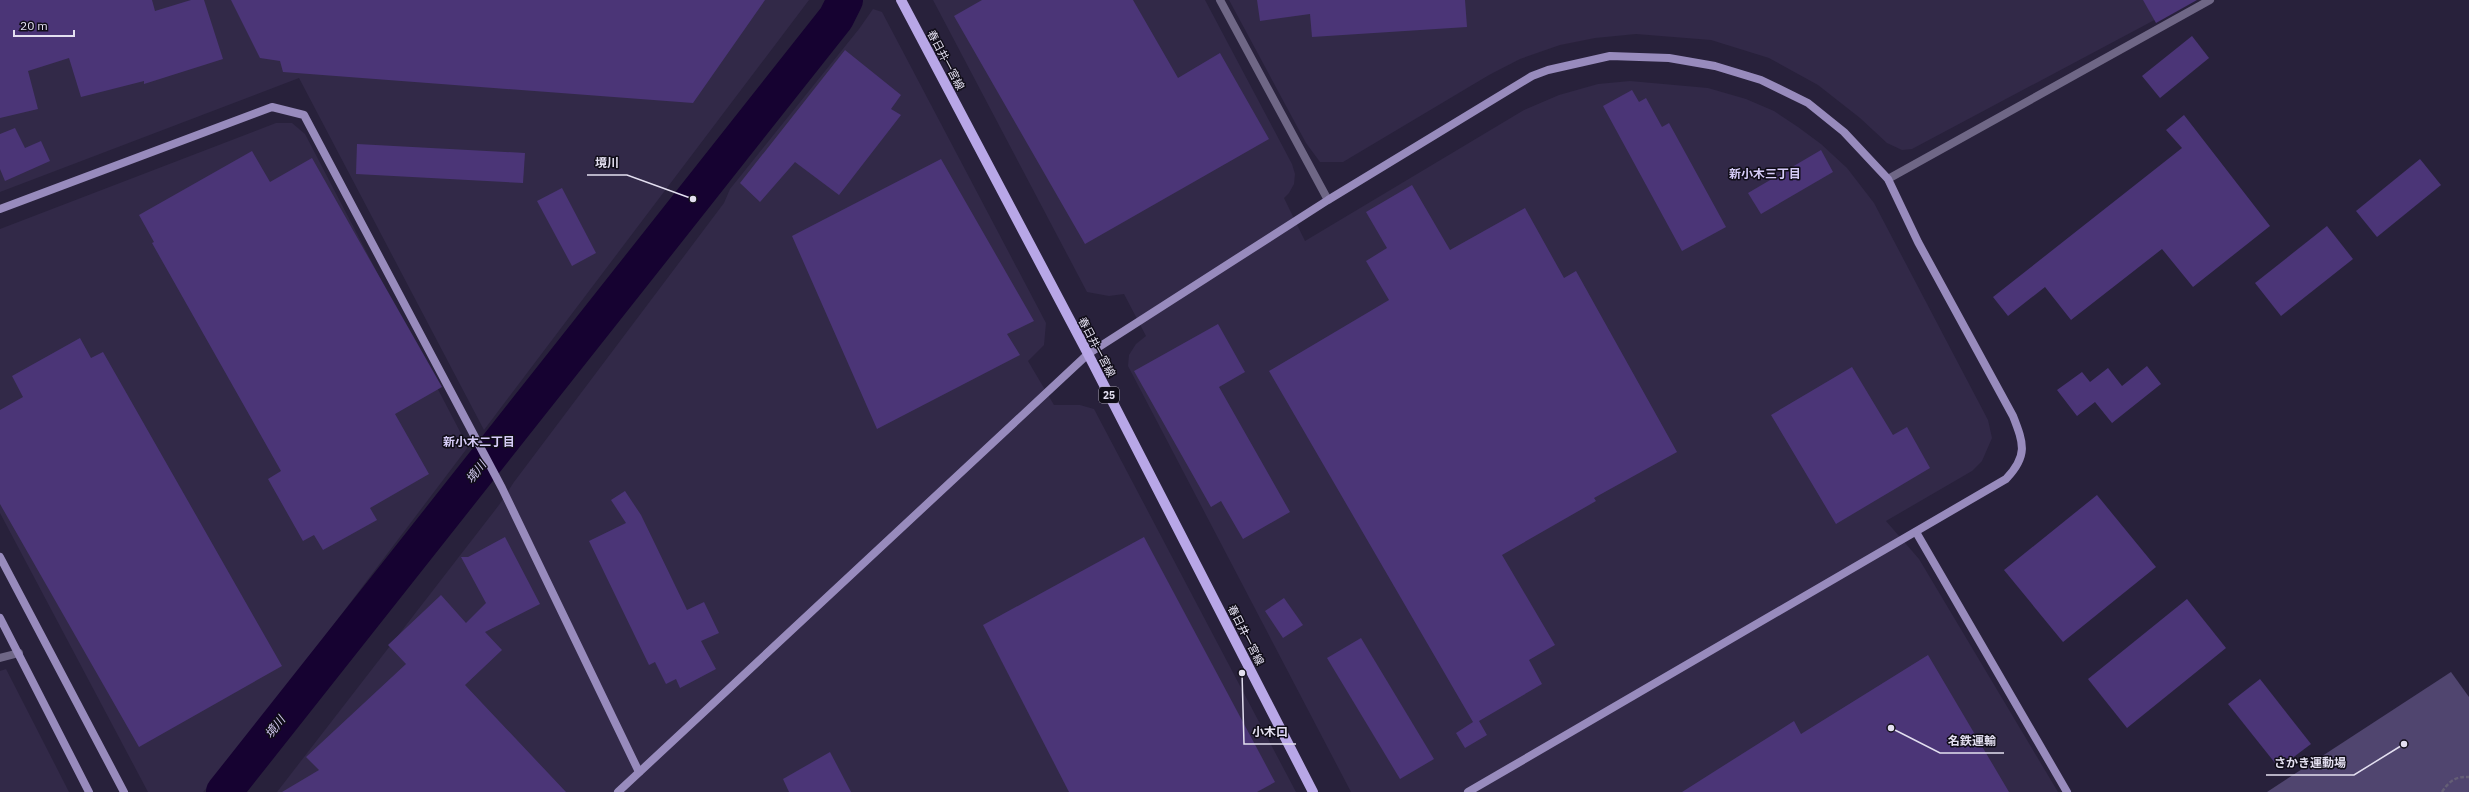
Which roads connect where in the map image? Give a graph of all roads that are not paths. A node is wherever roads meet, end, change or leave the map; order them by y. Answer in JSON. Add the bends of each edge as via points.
{"nodes":[{"id":1,"x":901,"y":0,"type":"edge"},
{"id":2,"x":1220,"y":0,"type":"edge"},
{"id":3,"x":2210,"y":0,"type":"edge"},
{"id":4,"x":1888,"y":179,"type":"junction"},
{"id":5,"x":1328,"y":200,"type":"junction"},
{"id":6,"x":0,"y":209,"type":"edge"},
{"id":7,"x":1088,"y":354,"type":"junction"},
{"id":8,"x":1916,"y":532,"type":"junction"},
{"id":9,"x":0,"y":557,"type":"edge"},
{"id":10,"x":0,"y":618,"type":"edge"},
{"id":11,"x":19,"y":653,"type":"junction"},
{"id":12,"x":0,"y":658,"type":"edge"},
{"id":13,"x":639,"y":772,"type":"junction"},
{"id":14,"x":90,"y":792,"type":"edge"},
{"id":15,"x":124,"y":792,"type":"edge"},
{"id":16,"x":618,"y":792,"type":"edge"},
{"id":17,"x":1313,"y":792,"type":"edge"},
{"id":18,"x":1468,"y":792,"type":"edge"},
{"id":19,"x":2067,"y":792,"type":"edge"}],
"edges":[{"from":1,"to":7,"type":"main road","name":"春日井一宮線","number":"25"},
{"from":2,"to":5,"type":"street"},
{"from":3,"to":4,"type":"street"},
{"from":4,"to":5,"type":"street","via":[[1844,132],[1814,108],[1761,80],[1716,66],[1669,58],[1610,56],[1532,76]]},
{"from":4,"to":8,"type":"street","via":[[1918,242],[2013,416],[2023,451],[2018,466],[2006,479]]},
{"from":5,"to":7,"type":"street"},
{"from":6,"to":13,"type":"street","via":[[272,107],[304,115],[502,488]]},
{"from":7,"to":13,"type":"street"},
{"from":7,"to":17,"type":"main road","name":"春日井一宮線","number":"25"},
{"from":8,"to":18,"type":"street"},
{"from":8,"to":19,"type":"street"},
{"from":9,"to":15,"type":"street"},
{"from":10,"to":11,"type":"street"},
{"from":11,"to":12,"type":"street"},
{"from":11,"to":14,"type":"street"},
{"from":13,"to":16,"type":"street"}]}
